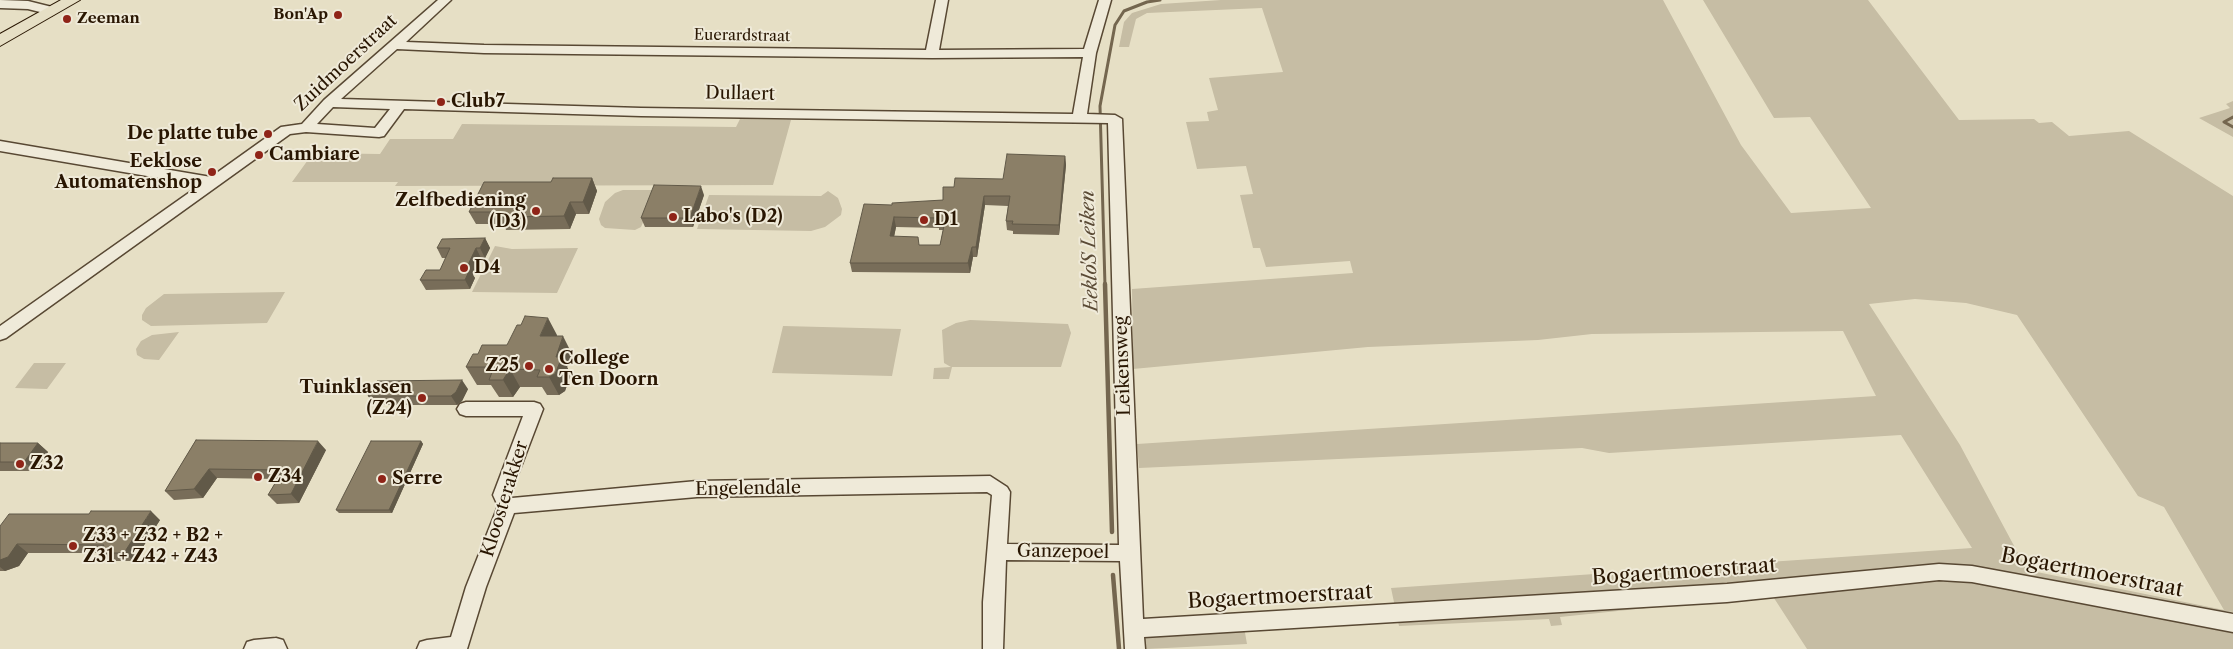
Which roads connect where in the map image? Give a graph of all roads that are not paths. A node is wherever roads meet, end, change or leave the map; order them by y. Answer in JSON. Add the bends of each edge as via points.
{"nodes":[{"id":1,"x":72,"y":0,"type":"edge"},
{"id":2,"x":445,"y":0,"type":"edge"},
{"id":3,"x":942,"y":0,"type":"edge"},
{"id":4,"x":1105,"y":0,"type":"edge"},
{"id":5,"x":0,"y":4,"type":"edge"},
{"id":6,"x":49,"y":6,"type":"edge"},
{"id":7,"x":0,"y":31,"type":"edge"},
{"id":8,"x":0,"y":41,"type":"edge"},
{"id":9,"x":394,"y":46,"type":"junction"},
{"id":10,"x":1090,"y":53,"type":"junction"},
{"id":11,"x":932,"y":54,"type":"junction"},
{"id":12,"x":329,"y":103,"type":"junction"},
{"id":13,"x":399,"y":107,"type":"junction"},
{"id":14,"x":1094,"y":118,"type":"junction"},
{"id":15,"x":306,"y":128,"type":"junction"},
{"id":16,"x":0,"y":146,"type":"edge"},
{"id":17,"x":213,"y":182,"type":"junction"},
{"id":18,"x":0,"y":334,"type":"edge"},
{"id":19,"x":466,"y":409,"type":"dead end"},
{"id":20,"x":990,"y":484,"type":"joint"},
{"id":21,"x":507,"y":506,"type":"junction"},
{"id":22,"x":998,"y":552,"type":"junction"},
{"id":23,"x":1129,"y":553,"type":"junction"},
{"id":24,"x":2233,"y":623,"type":"edge"},
{"id":25,"x":1133,"y":629,"type":"junction"},
{"id":26,"x":457,"y":648,"type":"edge"},
{"id":27,"x":254,"y":649,"type":"edge"},
{"id":28,"x":277,"y":649,"type":"edge"},
{"id":29,"x":427,"y":649,"type":"edge"},
{"id":30,"x":993,"y":649,"type":"edge"},
{"id":31,"x":1135,"y":649,"type":"edge"}],
"edges":[{"from":1,"to":6,"type":"main road"},
{"from":2,"to":9,"type":"street","name":"Zuidmoerstraat"},
{"from":3,"to":11,"type":"street"},
{"from":4,"to":10,"type":"street","via":[[1098,15]]},
{"from":5,"to":6,"type":"street"},
{"from":6,"to":7,"type":"main road"},
{"from":6,"to":8,"type":"main road"},
{"from":9,"to":11,"type":"street","name":"Euerardstraat"},
{"from":9,"to":12,"type":"street","name":"Zuidmoerstraat"},
{"from":10,"to":11,"type":"street","name":"Euerardstraat"},
{"from":10,"to":14,"type":"street"},
{"from":12,"to":13,"type":"street"},
{"from":12,"to":15,"type":"street","name":"Zuidmoerstraat"},
{"from":13,"to":14,"type":"street","name":"Dullaert"},
{"from":13,"to":15,"type":"street","via":[[379,133]]},
{"from":14,"to":23,"type":"street","name":"Leikensweg","via":[[1115,119],[1116,131]]},
{"from":15,"to":17,"type":"street","name":"Zuidmoerstraat","via":[[286,130]]},
{"from":16,"to":17,"type":"street"},
{"from":17,"to":18,"type":"street","name":"Zuidmoerstraat"},
{"from":19,"to":21,"type":"street","name":"Kloosterakker","via":[[534,409],[502,495]]},
{"from":20,"to":21,"type":"street","name":"Engelendale","via":[[698,490]]},
{"from":20,"to":22,"type":"street","name":"Ganzepoel","via":[[1001,492]]},
{"from":21,"to":26,"type":"street","name":"Kloosterakker"},
{"from":22,"to":23,"type":"street","name":"Ganzepoel"},
{"from":22,"to":30,"type":"street","name":"Ganzepoel"},
{"from":23,"to":25,"type":"street","name":"Leikensweg"},
{"from":24,"to":25,"type":"street","name":"Bogaertmoerstraat","via":[[1972,574],[1938,572],[1718,594]]},
{"from":25,"to":31,"type":"street","name":"Leikensweg"},
{"from":26,"to":29,"type":"street","name":"Kloosterakker"},
{"from":27,"to":28,"type":"street"}]}
